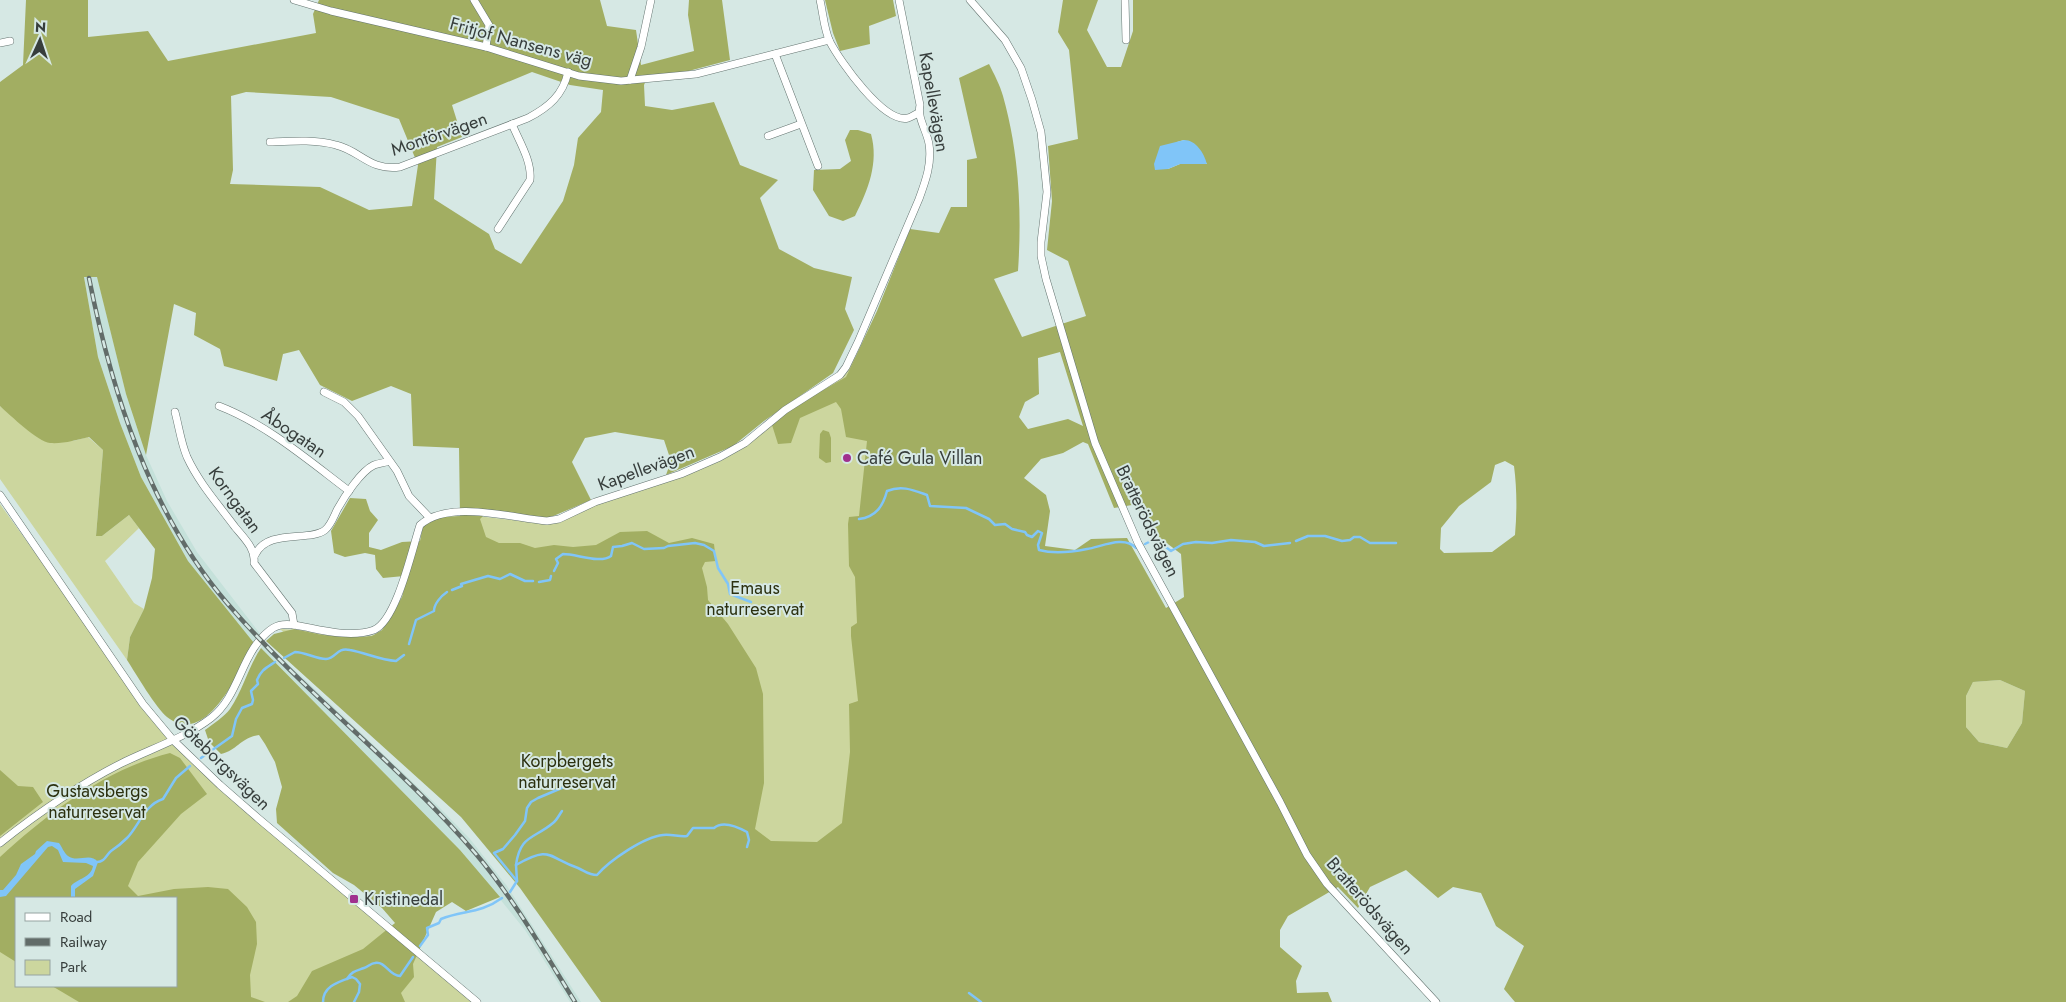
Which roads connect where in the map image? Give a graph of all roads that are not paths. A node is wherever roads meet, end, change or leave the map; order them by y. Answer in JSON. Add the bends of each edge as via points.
{"nodes":[{"id":1,"x":294,"y":0,"type":"edge"},
{"id":2,"x":474,"y":0,"type":"edge"},
{"id":3,"x":651,"y":0,"type":"edge"},
{"id":4,"x":820,"y":0,"type":"edge"},
{"id":5,"x":899,"y":0,"type":"edge"},
{"id":6,"x":970,"y":0,"type":"edge"},
{"id":7,"x":1125,"y":0,"type":"edge"},
{"id":8,"x":829,"y":40,"type":"junction"},
{"id":9,"x":1126,"y":40,"type":"dead end"},
{"id":10,"x":10,"y":41,"type":"dead end"},
{"id":11,"x":0,"y":43,"type":"edge"},
{"id":12,"x":486,"y":47,"type":"junction"},
{"id":13,"x":775,"y":54,"type":"junction"},
{"id":14,"x":568,"y":72,"type":"junction"},
{"id":15,"x":630,"y":80,"type":"junction"},
{"id":16,"x":919,"y":113,"type":"junction"},
{"id":17,"x":512,"y":124,"type":"junction"},
{"id":18,"x":801,"y":124,"type":"junction"},
{"id":19,"x":768,"y":136,"type":"dead end"},
{"id":20,"x":270,"y":142,"type":"dead end"},
{"id":21,"x":818,"y":166,"type":"dead end"},
{"id":22,"x":498,"y":229,"type":"dead end"},
{"id":23,"x":324,"y":392,"type":"dead end"},
{"id":24,"x":218,"y":406,"type":"dead end"},
{"id":25,"x":175,"y":412,"type":"dead end"},
{"id":26,"x":389,"y":462,"type":"junction"},
{"id":27,"x":349,"y":491,"type":"junction"},
{"id":28,"x":0,"y":496,"type":"edge"},
{"id":29,"x":429,"y":518,"type":"junction"},
{"id":30,"x":255,"y":555,"type":"junction"},
{"id":31,"x":294,"y":625,"type":"junction"},
{"id":32,"x":173,"y":740,"type":"junction"},
{"id":33,"x":0,"y":843,"type":"edge"},
{"id":34,"x":477,"y":1002,"type":"edge"},
{"id":35,"x":1436,"y":1002,"type":"edge"}],
"edges":[{"from":1,"to":12,"type":"street","name":"Fritjof Nansens väg"},
{"from":2,"to":12,"type":"street","via":[[489,25]]},
{"from":3,"to":15,"type":"street"},
{"from":4,"to":8,"type":"street"},
{"from":5,"to":16,"type":"street","name":"Kapellevägen"},
{"from":6,"to":35,"type":"street","name":"Bratterödsvägen","via":[[1006,40],[1021,68],[1032,100],[1041,132],[1047,192],[1041,242],[1046,279],[1095,443],[1134,534],[1308,855],[1327,884]]},
{"from":7,"to":9,"type":"street"},
{"from":8,"to":13,"type":"street","name":"Fritjof Nansens väg"},
{"from":8,"to":16,"type":"street","via":[[857,83],[881,107],[907,119]]},
{"from":10,"to":11,"type":"street"},
{"from":12,"to":14,"type":"street","name":"Fritjof Nansens väg"},
{"from":13,"to":15,"type":"street","name":"Fritjof Nansens väg","via":[[696,74]]},
{"from":13,"to":18,"type":"street"},
{"from":14,"to":15,"type":"street","name":"Fritjof Nansens väg","via":[[579,76]]},
{"from":14,"to":17,"type":"street","name":"Montörvägen","via":[[558,96],[544,110]]},
{"from":16,"to":29,"type":"street","name":"Kapellevägen","via":[[929,142],[927,175],[862,333],[840,375],[785,410],[745,443],[720,457],[559,518],[547,521],[451,511]]},
{"from":17,"to":20,"type":"street","name":"Montörvägen","via":[[422,160],[392,168],[366,162],[337,145]]},
{"from":17,"to":22,"type":"street","via":[[531,173],[530,180]]},
{"from":18,"to":19,"type":"street"},
{"from":18,"to":21,"type":"street"},
{"from":23,"to":26,"type":"street","via":[[344,402],[358,416],[382,447]]},
{"from":24,"to":27,"type":"street","name":"Åbogatan","via":[[287,444]]},
{"from":25,"to":30,"type":"street","name":"Korngatan","via":[[187,456],[196,473]]},
{"from":26,"to":27,"type":"street","via":[[373,466]]},
{"from":26,"to":29,"type":"street","via":[[409,496]]},
{"from":27,"to":30,"type":"street","via":[[323,531],[275,540],[261,546]]},
{"from":28,"to":32,"type":"street","name":"Göteborgsvägen","via":[[143,704]]},
{"from":29,"to":31,"type":"street","via":[[420,525],[393,608],[383,624],[364,632],[345,633]]},
{"from":30,"to":31,"type":"street","name":"Korngatan","via":[[254,563],[292,614]]},
{"from":31,"to":32,"type":"street","via":[[280,625],[260,639],[218,712]]},
{"from":32,"to":33,"type":"street","via":[[84,784]]},
{"from":32,"to":34,"type":"street","name":"Göteborgsvägen","via":[[259,820]]}]}
